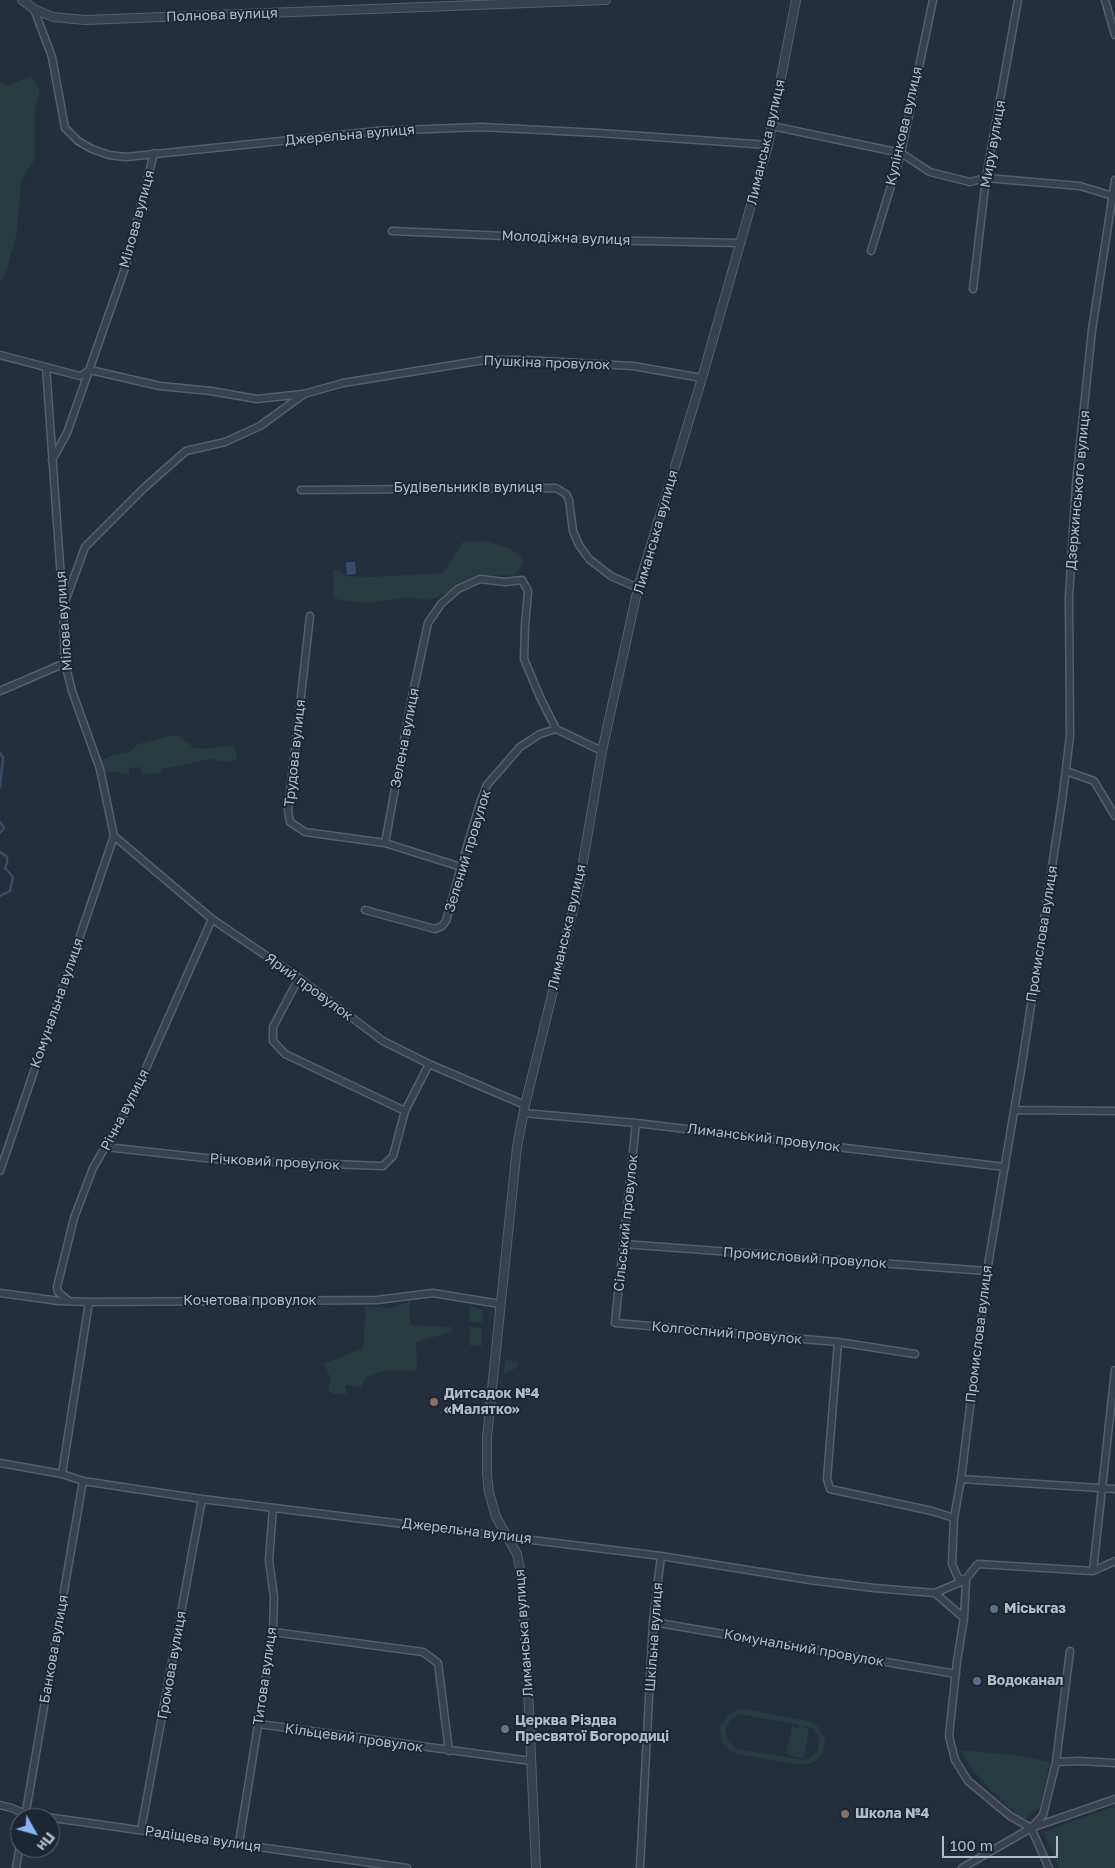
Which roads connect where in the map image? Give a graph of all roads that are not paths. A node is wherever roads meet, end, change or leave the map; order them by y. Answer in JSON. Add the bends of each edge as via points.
{"nodes":[{"id":1,"x":22,"y":0,"type":"edge"},
{"id":2,"x":606,"y":0,"type":"edge"},
{"id":3,"x":796,"y":0,"type":"edge"},
{"id":4,"x":933,"y":0,"type":"edge"},
{"id":5,"x":1018,"y":0,"type":"edge"},
{"id":6,"x":1105,"y":0,"type":"edge"},
{"id":7,"x":34,"y":9,"type":"junction"},
{"id":8,"x":1115,"y":35,"type":"edge"},
{"id":9,"x":772,"y":126,"type":"junction"},
{"id":10,"x":768,"y":145,"type":"junction"},
{"id":11,"x":154,"y":153,"type":"junction"},
{"id":12,"x":901,"y":153,"type":"junction"},
{"id":13,"x":986,"y":178,"type":"junction"},
{"id":14,"x":1115,"y":180,"type":"edge"},
{"id":15,"x":1113,"y":196,"type":"junction"},
{"id":16,"x":392,"y":231,"type":"dead end"},
{"id":17,"x":741,"y":243,"type":"junction"},
{"id":18,"x":870,"y":252,"type":"dead end"},
{"id":19,"x":973,"y":289,"type":"dead end"},
{"id":20,"x":0,"y":355,"type":"edge"},
{"id":21,"x":46,"y":367,"type":"junction"},
{"id":22,"x":90,"y":370,"type":"junction"},
{"id":23,"x":702,"y":378,"type":"junction"},
{"id":24,"x":304,"y":394,"type":"junction"},
{"id":25,"x":52,"y":460,"type":"junction"},
{"id":26,"x":301,"y":490,"type":"dead end"},
{"id":27,"x":638,"y":588,"type":"junction"},
{"id":28,"x":63,"y":607,"type":"junction"},
{"id":29,"x":310,"y":616,"type":"dead end"},
{"id":30,"x":65,"y":664,"type":"junction"},
{"id":31,"x":0,"y":691,"type":"edge"},
{"id":32,"x":556,"y":729,"type":"junction"},
{"id":33,"x":602,"y":751,"type":"junction"},
{"id":34,"x":1066,"y":771,"type":"junction"},
{"id":35,"x":1062,"y":801,"type":"joint"},
{"id":36,"x":1115,"y":816,"type":"edge"},
{"id":37,"x":114,"y":836,"type":"junction"},
{"id":38,"x":384,"y":843,"type":"junction"},
{"id":39,"x":461,"y":867,"type":"junction"},
{"id":40,"x":365,"y":910,"type":"dead end"},
{"id":41,"x":212,"y":918,"type":"junction"},
{"id":42,"x":299,"y":978,"type":"junction"},
{"id":43,"x":429,"y":1064,"type":"junction"},
{"id":44,"x":525,"y":1104,"type":"junction"},
{"id":45,"x":1014,"y":1110,"type":"junction"},
{"id":46,"x":405,"y":1111,"type":"junction"},
{"id":47,"x":1115,"y":1111,"type":"edge"},
{"id":48,"x":523,"y":1113,"type":"junction"},
{"id":49,"x":636,"y":1123,"type":"junction"},
{"id":50,"x":106,"y":1147,"type":"junction"},
{"id":51,"x":1005,"y":1167,"type":"junction"},
{"id":52,"x":0,"y":1171,"type":"edge"},
{"id":53,"x":623,"y":1244,"type":"junction"},
{"id":54,"x":987,"y":1271,"type":"junction"},
{"id":55,"x":0,"y":1293,"type":"edge"},
{"id":56,"x":69,"y":1301,"type":"junction"},
{"id":57,"x":89,"y":1302,"type":"junction"},
{"id":58,"x":500,"y":1304,"type":"junction"},
{"id":59,"x":615,"y":1323,"type":"joint"},
{"id":60,"x":838,"y":1342,"type":"junction"},
{"id":61,"x":915,"y":1354,"type":"dead end"},
{"id":62,"x":1115,"y":1370,"type":"edge"},
{"id":63,"x":0,"y":1463,"type":"edge"},
{"id":64,"x":62,"y":1474,"type":"junction"},
{"id":65,"x":961,"y":1479,"type":"junction"},
{"id":66,"x":83,"y":1481,"type":"junction"},
{"id":67,"x":1103,"y":1488,"type":"junction"},
{"id":68,"x":1115,"y":1489,"type":"edge"},
{"id":69,"x":202,"y":1499,"type":"junction"},
{"id":70,"x":273,"y":1508,"type":"junction"},
{"id":71,"x":954,"y":1518,"type":"junction"},
{"id":72,"x":506,"y":1535,"type":"junction"},
{"id":73,"x":661,"y":1556,"type":"junction"},
{"id":74,"x":1115,"y":1561,"type":"edge"},
{"id":75,"x":1093,"y":1571,"type":"junction"},
{"id":76,"x":965,"y":1580,"type":"junction"},
{"id":77,"x":935,"y":1593,"type":"junction"},
{"id":78,"x":964,"y":1618,"type":"junction"},
{"id":79,"x":653,"y":1622,"type":"junction"},
{"id":80,"x":273,"y":1632,"type":"junction"},
{"id":81,"x":1070,"y":1651,"type":"dead end"},
{"id":82,"x":956,"y":1674,"type":"junction"},
{"id":83,"x":259,"y":1724,"type":"junction"},
{"id":84,"x":449,"y":1751,"type":"junction"},
{"id":85,"x":531,"y":1761,"type":"junction"},
{"id":86,"x":1056,"y":1762,"type":"junction"},
{"id":87,"x":1115,"y":1763,"type":"edge"},
{"id":88,"x":1115,"y":1799,"type":"edge"},
{"id":89,"x":26,"y":1808,"type":"edge"},
{"id":90,"x":60,"y":1820,"type":"edge"},
{"id":91,"x":1031,"y":1828,"type":"junction"},
{"id":92,"x":141,"y":1830,"type":"junction"},
{"id":93,"x":239,"y":1843,"type":"junction"},
{"id":94,"x":407,"y":1868,"type":"edge"},
{"id":95,"x":536,"y":1868,"type":"edge"},
{"id":96,"x":640,"y":1868,"type":"edge"},
{"id":97,"x":962,"y":1868,"type":"edge"},
{"id":98,"x":1049,"y":1868,"type":"edge"}],
"edges":[{"from":1,"to":7,"type":"street","name":"Полнова вулиця"},
{"from":2,"to":7,"type":"street","name":"Полнова вулиця","via":[[102,20],[53,17]]},
{"from":3,"to":9,"type":"street","name":"Лиманська вулиця"},
{"from":4,"to":12,"type":"street","name":"Кулінкова вулиця"},
{"from":5,"to":13,"type":"street","name":"Миру вулиця"},
{"from":6,"to":8,"type":"street"},
{"from":7,"to":11,"type":"street","name":"Джерельна вулиця","via":[[52,57],[65,128],[85,145],[109,155],[126,157]]},
{"from":9,"to":10,"type":"street","name":"Лиманська вулиця"},
{"from":9,"to":12,"type":"street"},
{"from":10,"to":11,"type":"street","name":"Джерельна вулиця","via":[[481,126],[378,131]]},
{"from":10,"to":17,"type":"street","name":"Лиманська вулиця"},
{"from":11,"to":22,"type":"street","name":"Мілова вулиця","via":[[125,268]]},
{"from":12,"to":13,"type":"street","via":[[930,172],[970,182]]},
{"from":12,"to":18,"type":"street","name":"Кулінкова вулиця"},
{"from":13,"to":15,"type":"street","via":[[1080,186]]},
{"from":13,"to":19,"type":"street","name":"Миру вулиця"},
{"from":14,"to":15,"type":"street","name":"Дзержинського вулиця"},
{"from":15,"to":34,"type":"street","name":"Дзержинського вулиця","via":[[1092,330],[1076,484],[1069,597],[1070,736]]},
{"from":16,"to":17,"type":"street","name":"Молодіжна вулиця"},
{"from":17,"to":23,"type":"street","name":"Лиманська вулиця"},
{"from":20,"to":21,"type":"street"},
{"from":21,"to":22,"type":"street","via":[[80,376]]},
{"from":21,"to":25,"type":"street","name":"Мілова вулиця"},
{"from":22,"to":24,"type":"street","name":"Пушкіна провулок","via":[[160,386],[257,400]]},
{"from":22,"to":25,"type":"street","name":"Мілова вулиця","via":[[67,433]]},
{"from":23,"to":24,"type":"street","name":"Пушкіна провулок","via":[[633,366],[484,360],[344,383]]},
{"from":23,"to":27,"type":"street","name":"Лиманська вулиця"},
{"from":24,"to":28,"type":"street","name":"Пушкіна провулок","via":[[260,426],[225,442],[186,451],[144,488],[84,548]]},
{"from":25,"to":28,"type":"street","name":"Мілова вулиця"},
{"from":26,"to":27,"type":"street","name":"Будівельників вулиця","via":[[556,488],[569,500],[573,531],[589,560],[611,576]]},
{"from":27,"to":33,"type":"street","name":"Лиманська вулиця"},
{"from":28,"to":30,"type":"street","name":"Мілова вулиця"},
{"from":29,"to":38,"type":"street","name":"Трудова вулиця","via":[[288,811],[290,822],[305,832]]},
{"from":30,"to":31,"type":"street"},
{"from":30,"to":37,"type":"street","name":"Мілова вулиця","via":[[100,769]]},
{"from":32,"to":33,"type":"street"},
{"from":32,"to":38,"type":"street","name":"Зелена вулиця","via":[[524,659],[528,590],[522,580],[480,579],[458,589],[441,604],[428,623]]},
{"from":32,"to":39,"type":"street","name":"Зелений провулок","via":[[540,734],[520,747],[487,785]]},
{"from":33,"to":44,"type":"street","name":"Лиманська вулиця","via":[[579,885]]},
{"from":34,"to":35,"type":"street","name":"Дзержинського вулиця"},
{"from":34,"to":36,"type":"street","via":[[1094,781]]},
{"from":35,"to":45,"type":"street","name":"Промислова вулиця"},
{"from":37,"to":41,"type":"street","name":"Ярий провулок"},
{"from":37,"to":52,"type":"street","name":"Комунальна вулиця"},
{"from":38,"to":39,"type":"street"},
{"from":39,"to":40,"type":"street","name":"Зелений провулок","via":[[442,926],[435,929]]},
{"from":41,"to":42,"type":"street","name":"Ярий провулок"},
{"from":41,"to":50,"type":"street","name":"Річна вулиця","via":[[135,1093]]},
{"from":42,"to":43,"type":"street","name":"Ярий провулок","via":[[383,1041]]},
{"from":42,"to":46,"type":"street","via":[[273,1027],[273,1041],[284,1054]]},
{"from":43,"to":44,"type":"street","name":"Ярий провулок"},
{"from":43,"to":46,"type":"street","name":"Річковий провулок"},
{"from":44,"to":48,"type":"street","name":"Лиманська вулиця"},
{"from":45,"to":47,"type":"street"},
{"from":45,"to":51,"type":"street","name":"Промислова вулиця"},
{"from":46,"to":50,"type":"street","name":"Річковий провулок","via":[[393,1156],[383,1166],[223,1160]]},
{"from":48,"to":49,"type":"street","name":"Лиманський провулок"},
{"from":48,"to":58,"type":"street","name":"Лиманська вулиця"},
{"from":49,"to":51,"type":"street","name":"Лиманський провулок"},
{"from":49,"to":53,"type":"street","name":"Сільський провулок"},
{"from":50,"to":56,"type":"street","name":"Річна вулиця","via":[[93,1168],[74,1218],[57,1286],[58,1292]]},
{"from":51,"to":54,"type":"street","name":"Промислова вулиця"},
{"from":53,"to":54,"type":"street","name":"Промисловий провулок"},
{"from":53,"to":59,"type":"street","name":"Сільський провулок"},
{"from":54,"to":65,"type":"street","name":"Промислова вулиця"},
{"from":55,"to":56,"type":"street","name":"Кочетова провулок"},
{"from":56,"to":57,"type":"street","name":"Кочетова провулок"},
{"from":57,"to":58,"type":"street","name":"Кочетова провулок","via":[[377,1300],[432,1293]]},
{"from":57,"to":64,"type":"street"},
{"from":58,"to":72,"type":"street","name":"Лиманська вулиця","via":[[487,1437],[487,1474],[492,1506]]},
{"from":59,"to":60,"type":"street","name":"Колгоспний провулок"},
{"from":60,"to":61,"type":"street","name":"Колгоспний провулок"},
{"from":60,"to":71,"type":"street","via":[[827,1479],[830,1489]]},
{"from":62,"to":67,"type":"street"},
{"from":63,"to":64,"type":"street","name":"Джерельна вулиця"},
{"from":64,"to":66,"type":"street","name":"Джерельна вулиця"},
{"from":65,"to":67,"type":"street"},
{"from":65,"to":71,"type":"street","name":"Промислова вулиця"},
{"from":66,"to":69,"type":"street","name":"Джерельна вулиця"},
{"from":66,"to":89,"type":"street","name":"Банкова вулиця"},
{"from":67,"to":68,"type":"street"},
{"from":67,"to":75,"type":"street"},
{"from":69,"to":70,"type":"street","name":"Джерельна вулиця"},
{"from":69,"to":92,"type":"street","name":"Громова вулиця"},
{"from":70,"to":72,"type":"street","name":"Джерельна вулиця"},
{"from":70,"to":80,"type":"street","name":"Титова вулиця","via":[[269,1560],[274,1597]]},
{"from":71,"to":76,"type":"street","name":"Промислова вулиця","via":[[952,1564],[958,1578]]},
{"from":72,"to":73,"type":"street","name":"Джерельна вулиця"},
{"from":72,"to":85,"type":"street","name":"Лиманська вулиця","via":[[520,1568]]},
{"from":73,"to":77,"type":"street","name":"Джерельна вулиця","via":[[810,1580]]},
{"from":73,"to":79,"type":"street","name":"Шкільна вулиця"},
{"from":74,"to":75,"type":"street"},
{"from":75,"to":76,"type":"street","via":[[978,1564]]},
{"from":76,"to":77,"type":"street"},
{"from":76,"to":78,"type":"street"},
{"from":77,"to":78,"type":"street"},
{"from":78,"to":82,"type":"street"},
{"from":79,"to":82,"type":"street","name":"Комунальний провулок"},
{"from":79,"to":96,"type":"street","name":"Шкільна вулиця"},
{"from":80,"to":83,"type":"street","name":"Титова вулиця"},
{"from":80,"to":84,"type":"street","via":[[423,1652],[438,1663]]},
{"from":81,"to":86,"type":"street"},
{"from":82,"to":91,"type":"street","via":[[949,1736],[955,1760],[968,1781],[1010,1816]]},
{"from":83,"to":84,"type":"street","name":"Кільцевий провулок"},
{"from":83,"to":93,"type":"street","name":"Титова вулиця"},
{"from":84,"to":85,"type":"street","name":"Кільцевий провулок"},
{"from":85,"to":95,"type":"street","name":"Лиманська вулиця"},
{"from":86,"to":87,"type":"street"},
{"from":86,"to":91,"type":"street","via":[[1043,1815]]},
{"from":88,"to":91,"type":"street"},
{"from":90,"to":92,"type":"street","name":"Радіщева вулиця"},
{"from":91,"to":97,"type":"street"},
{"from":91,"to":98,"type":"street"},
{"from":92,"to":93,"type":"street","name":"Радіщева вулиця"},
{"from":93,"to":94,"type":"street","name":"Радіщева вулиця"}]}
